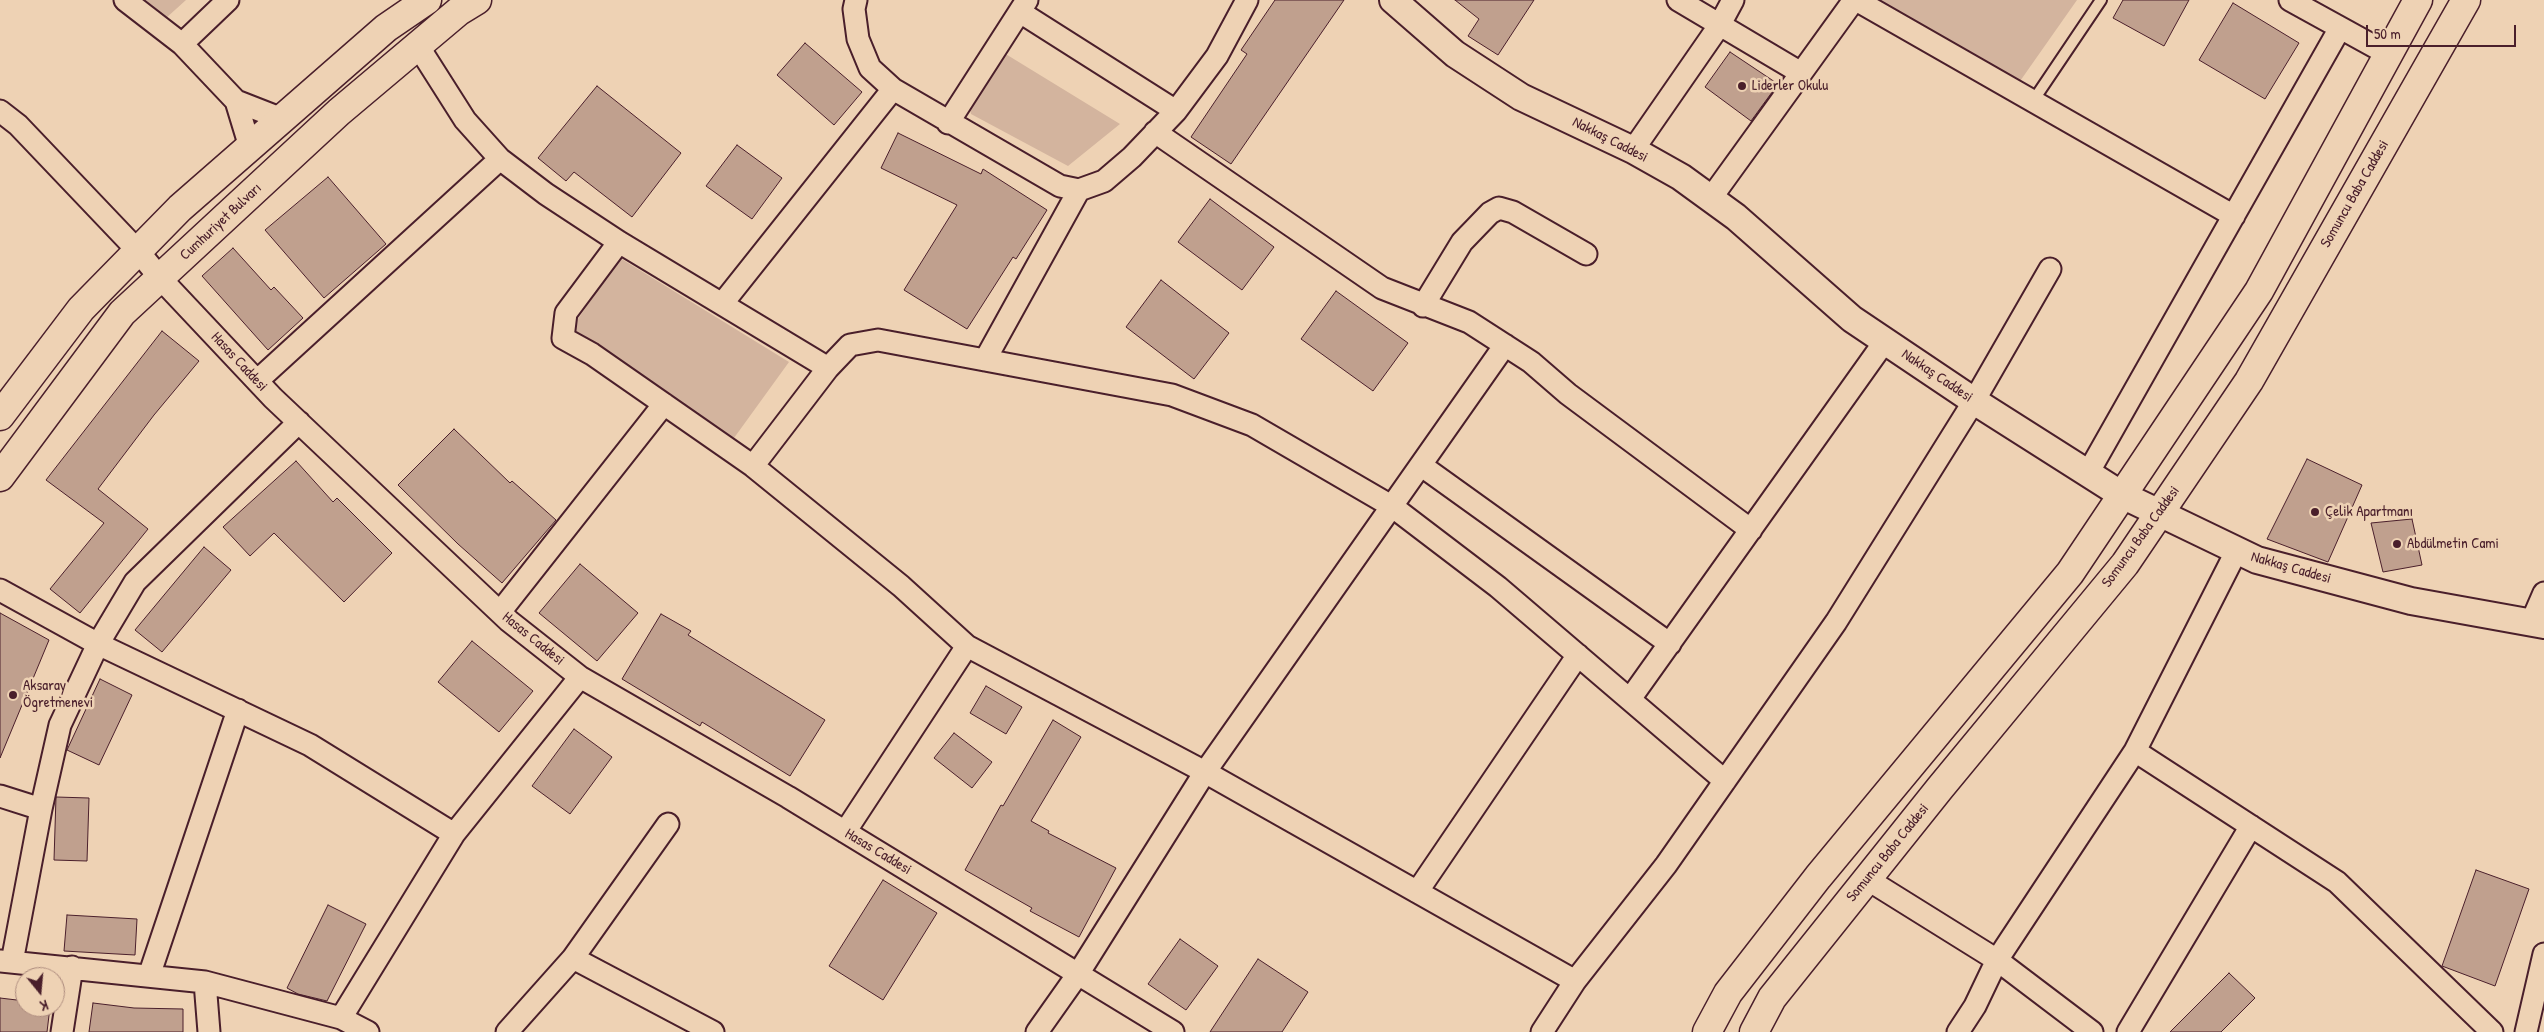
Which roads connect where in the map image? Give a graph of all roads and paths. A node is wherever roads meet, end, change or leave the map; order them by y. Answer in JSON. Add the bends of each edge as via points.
{"nodes":[{"id":1,"x":125,"y":0,"type":"edge"},
{"id":2,"x":228,"y":0,"type":"edge"},
{"id":3,"x":427,"y":0,"type":"edge"},
{"id":4,"x":477,"y":0,"type":"edge"},
{"id":5,"x":856,"y":0,"type":"edge"},
{"id":6,"x":1247,"y":0,"type":"edge"},
{"id":7,"x":1393,"y":0,"type":"edge"},
{"id":8,"x":1678,"y":0,"type":"edge"},
{"id":9,"x":1733,"y":0,"type":"edge"},
{"id":10,"x":1855,"y":0,"type":"edge"},
{"id":11,"x":2100,"y":0,"type":"edge"},
{"id":12,"x":2290,"y":0,"type":"edge"},
{"id":13,"x":2418,"y":0,"type":"edge"},
{"id":14,"x":2466,"y":0,"type":"edge"},
{"id":15,"x":1024,"y":6,"type":"edge"},
{"id":16,"x":1719,"y":26,"type":"junction"},
{"id":17,"x":2340,"y":28,"type":"junction"},
{"id":18,"x":182,"y":44,"type":"junction"},
{"id":19,"x":418,"y":46,"type":"junction"},
{"id":20,"x":2388,"y":54,"type":"junction"},
{"id":21,"x":1801,"y":73,"type":"junction"},
{"id":22,"x":893,"y":89,"type":"junction"},
{"id":23,"x":236,"y":101,"type":"junction"},
{"id":24,"x":2033,"y":101,"type":"junction"},
{"id":25,"x":0,"y":111,"type":"edge"},
{"id":26,"x":1176,"y":111,"type":"junction"},
{"id":27,"x":282,"y":119,"type":"junction"},
{"id":28,"x":948,"y":123,"type":"junction"},
{"id":29,"x":1155,"y":132,"type":"junction"},
{"id":30,"x":303,"y":146,"type":"junction"},
{"id":31,"x":250,"y":147,"type":"junction"},
{"id":32,"x":1633,"y":150,"type":"junction"},
{"id":33,"x":500,"y":158,"type":"junction"},
{"id":34,"x":278,"y":169,"type":"junction"},
{"id":35,"x":1079,"y":190,"type":"junction"},
{"id":36,"x":1711,"y":198,"type":"junction"},
{"id":37,"x":2234,"y":216,"type":"junction"},
{"id":38,"x":619,"y":242,"type":"junction"},
{"id":39,"x":138,"y":251,"type":"junction"},
{"id":40,"x":1586,"y":254,"type":"dead end"},
{"id":41,"x":2050,"y":269,"type":"dead end"},
{"id":42,"x":160,"y":278,"type":"junction"},
{"id":43,"x":722,"y":304,"type":"junction"},
{"id":44,"x":1423,"y":306,"type":"junction"},
{"id":45,"x":1886,"y":341,"type":"junction"},
{"id":46,"x":1505,"y":346,"type":"junction"},
{"id":47,"x":985,"y":360,"type":"junction"},
{"id":48,"x":828,"y":368,"type":"junction"},
{"id":49,"x":257,"y":381,"type":"junction"},
{"id":50,"x":1974,"y":401,"type":"junction"},
{"id":51,"x":664,"y":404,"type":"junction"},
{"id":52,"x":0,"y":416,"type":"edge"},
{"id":53,"x":299,"y":422,"type":"junction"},
{"id":54,"x":753,"y":466,"type":"junction"},
{"id":55,"x":1422,"y":466,"type":"junction"},
{"id":56,"x":2088,"y":473,"type":"junction"},
{"id":57,"x":0,"y":477,"type":"edge"},
{"id":58,"x":2122,"y":495,"type":"junction"},
{"id":59,"x":1393,"y":507,"type":"junction"},
{"id":60,"x":2159,"y":514,"type":"junction"},
{"id":61,"x":1751,"y":530,"type":"junction"},
{"id":62,"x":2237,"y":550,"type":"junction"},
{"id":63,"x":0,"y":590,"type":"edge"},
{"id":64,"x":2544,"y":593,"type":"edge"},
{"id":65,"x":500,"y":612,"type":"junction"},
{"id":66,"x":2538,"y":624,"type":"edge"},
{"id":67,"x":98,"y":644,"type":"junction"},
{"id":68,"x":1670,"y":644,"type":"junction"},
{"id":69,"x":968,"y":646,"type":"junction"},
{"id":70,"x":1578,"y":654,"type":"junction"},
{"id":71,"x":580,"y":677,"type":"junction"},
{"id":72,"x":1630,"y":699,"type":"junction"},
{"id":73,"x":238,"y":710,"type":"junction"},
{"id":74,"x":2135,"y":752,"type":"junction"},
{"id":75,"x":1205,"y":772,"type":"junction"},
{"id":76,"x":1725,"y":781,"type":"junction"},
{"id":77,"x":0,"y":796,"type":"edge"},
{"id":78,"x":41,"y":809,"type":"junction"},
{"id":79,"x":668,"y":824,"type":"dead end"},
{"id":80,"x":2251,"y":826,"type":"junction"},
{"id":81,"x":845,"y":832,"type":"junction"},
{"id":82,"x":454,"y":834,"type":"junction"},
{"id":83,"x":1867,"y":880,"type":"junction"},
{"id":84,"x":1417,"y":892,"type":"junction"},
{"id":85,"x":2544,"y":954,"type":"edge"},
{"id":86,"x":573,"y":958,"type":"junction"},
{"id":87,"x":1996,"y":960,"type":"junction"},
{"id":88,"x":6,"y":961,"type":"edge"},
{"id":89,"x":72,"y":967,"type":"junction"},
{"id":90,"x":1078,"y":974,"type":"junction"},
{"id":91,"x":149,"y":976,"type":"junction"},
{"id":92,"x":1575,"y":981,"type":"junction"},
{"id":93,"x":205,"y":982,"type":"junction"},
{"id":94,"x":342,"y":1018,"type":"junction"},
{"id":95,"x":62,"y":1032,"type":"edge"},
{"id":96,"x":209,"y":1032,"type":"edge"},
{"id":97,"x":368,"y":1032,"type":"edge"},
{"id":98,"x":507,"y":1032,"type":"edge"},
{"id":99,"x":713,"y":1032,"type":"edge"},
{"id":100,"x":1037,"y":1032,"type":"edge"},
{"id":101,"x":1173,"y":1032,"type":"edge"},
{"id":102,"x":1542,"y":1032,"type":"edge"},
{"id":103,"x":1707,"y":1032,"type":"edge"},
{"id":104,"x":1754,"y":1032,"type":"edge"},
{"id":105,"x":1958,"y":1032,"type":"edge"},
{"id":106,"x":2092,"y":1032,"type":"edge"},
{"id":107,"x":2128,"y":1032,"type":"edge"},
{"id":108,"x":2492,"y":1032,"type":"edge"},
{"id":109,"x":2526,"y":1032,"type":"edge"}],
"edges":[{"from":1,"to":18,"type":"street"},
{"from":2,"to":18,"type":"street"},
{"from":3,"to":27,"type":"main road","via":[[386,28]]},
{"from":4,"to":19,"type":"main road","name":"Cumhuriyet Bulvarı"},
{"from":5,"to":22,"type":"street","via":[[858,39],[867,61],[870,68]]},
{"from":6,"to":26,"type":"street","via":[[1217,56]]},
{"from":7,"to":32,"type":"street","name":"Nakkaş Caddesi","via":[[1455,54],[1521,97]]},
{"from":8,"to":16,"type":"street"},
{"from":9,"to":16,"type":"street"},
{"from":10,"to":21,"type":"street"},
{"from":10,"to":24,"type":"street"},
{"from":11,"to":24,"type":"lane"},
{"from":12,"to":17,"type":"street"},
{"from":13,"to":20,"type":"main road"},
{"from":14,"to":60,"type":"main road","name":"Somuncu Baba Caddesi","via":[[2249,381]]},
{"from":15,"to":26,"type":"street"},
{"from":15,"to":28,"type":"street"},
{"from":16,"to":21,"type":"street"},
{"from":16,"to":32,"type":"street"},
{"from":17,"to":20,"type":"street"},
{"from":17,"to":37,"type":"street"},
{"from":18,"to":23,"type":"street"},
{"from":19,"to":30,"type":"main road","name":"Cumhuriyet Bulvarı"},
{"from":19,"to":33,"type":"street","via":[[464,120]]},
{"from":20,"to":58,"type":"main road","via":[[2259,291]]},
{"from":21,"to":36,"type":"street"},
{"from":22,"to":28,"type":"street"},
{"from":22,"to":43,"type":"street"},
{"from":23,"to":27,"type":"street"},
{"from":23,"to":31,"type":"street"},
{"from":24,"to":37,"type":"street"},
{"from":25,"to":39,"type":"street","name":"Hasas Caddesi","via":[[18,125]]},
{"from":26,"to":29,"type":"street"},
{"from":27,"to":30,"type":"main road","via":[[295,120],[302,126]]},
{"from":27,"to":31,"type":"main road"},
{"from":28,"to":35,"type":"street","via":[[1060,186]]},
{"from":29,"to":35,"type":"street","via":[[1104,181]]},
{"from":29,"to":44,"type":"street","via":[[1382,288]]},
{"from":30,"to":34,"type":"main road","name":"Cumhuriyet Bulvarı"},
{"from":31,"to":34,"type":"main road","via":[[252,162],[260,167]]},
{"from":31,"to":39,"type":"main road","via":[[180,208]]},
{"from":32,"to":36,"type":"street","name":"Nakkaş Caddesi","via":[[1682,177]]},
{"from":33,"to":38,"type":"street","via":[[546,194]]},
{"from":33,"to":49,"type":"street"},
{"from":34,"to":42,"type":"main road","name":"Cumhuriyet Bulvarı"},
{"from":35,"to":47,"type":"street"},
{"from":36,"to":45,"type":"street","name":"Nakkaş Caddesi","via":[[1852,319]]},
{"from":37,"to":56,"type":"street"},
{"from":38,"to":43,"type":"street"},
{"from":38,"to":51,"type":"street","via":[[566,313],[563,338]]},
{"from":39,"to":42,"type":"street","name":"Hasas Caddesi"},
{"from":39,"to":52,"type":"main road","via":[[81,309]]},
{"from":40,"to":44,"type":"street","via":[[1513,212],[1499,208],[1462,242]]},
{"from":41,"to":50,"type":"street"},
{"from":42,"to":49,"type":"street","name":"Hasas Caddesi"},
{"from":42,"to":57,"type":"main road","name":"Cumhuriyet Bulvarı","via":[[122,313]]},
{"from":43,"to":48,"type":"street"},
{"from":44,"to":46,"type":"street","via":[[1469,322]]},
{"from":45,"to":50,"type":"street","name":"Nakkaş Caddesi"},
{"from":45,"to":61,"type":"street"},
{"from":46,"to":55,"type":"street"},
{"from":46,"to":61,"type":"street","via":[[1531,362],[1568,394]]},
{"from":47,"to":48,"type":"street","via":[[878,340],[850,345]]},
{"from":47,"to":59,"type":"street","via":[[1172,395],[1252,425]]},
{"from":48,"to":54,"type":"street"},
{"from":49,"to":53,"type":"street","name":"Hasas Caddesi"},
{"from":50,"to":56,"type":"street","name":"Nakkaş Caddesi"},
{"from":50,"to":76,"type":"street","via":[[1836,622]]},
{"from":51,"to":54,"type":"street"},
{"from":51,"to":65,"type":"street"},
{"from":53,"to":65,"type":"street","name":"Hasas Caddesi"},
{"from":53,"to":67,"type":"street","via":[[135,582]]},
{"from":54,"to":69,"type":"street","via":[[901,586]]},
{"from":55,"to":59,"type":"street"},
{"from":55,"to":68,"type":"street"},
{"from":56,"to":58,"type":"street","name":"Nakkaş Caddesi"},
{"from":58,"to":60,"type":"street","name":"Nakkaş Caddesi"},
{"from":58,"to":103,"type":"main road","via":[[2070,573],[1818,877],[1728,993]]},
{"from":59,"to":70,"type":"street","via":[[1498,587]]},
{"from":59,"to":75,"type":"street"},
{"from":60,"to":62,"type":"street","name":"Nakkaş Caddesi"},
{"from":60,"to":83,"type":"main road","name":"Somuncu Baba Caddesi","via":[[2125,564]]},
{"from":61,"to":68,"type":"street"},
{"from":62,"to":66,"type":"street","name":"Nakkaş Caddesi","via":[[2257,560],[2411,601]]},
{"from":62,"to":74,"type":"street"},
{"from":63,"to":67,"type":"street"},
{"from":64,"to":66,"type":"street"},
{"from":65,"to":71,"type":"street","name":"Hasas Caddesi"},
{"from":67,"to":73,"type":"street"},
{"from":67,"to":78,"type":"street","via":[[60,725]]},
{"from":68,"to":72,"type":"street"},
{"from":69,"to":75,"type":"street"},
{"from":69,"to":81,"type":"street"},
{"from":70,"to":72,"type":"street"},
{"from":70,"to":84,"type":"street"},
{"from":71,"to":81,"type":"street","name":"Hasas Caddesi"},
{"from":71,"to":82,"type":"street"},
{"from":72,"to":76,"type":"street"},
{"from":73,"to":82,"type":"street","via":[[310,744]]},
{"from":73,"to":91,"type":"street"},
{"from":74,"to":80,"type":"street"},
{"from":74,"to":87,"type":"street"},
{"from":75,"to":84,"type":"street"},
{"from":75,"to":90,"type":"street"},
{"from":76,"to":92,"type":"street","via":[[1666,865]]},
{"from":77,"to":78,"type":"street"},
{"from":78,"to":88,"type":"street"},
{"from":79,"to":86,"type":"street"},
{"from":80,"to":107,"type":"street"},
{"from":80,"to":108,"type":"street","via":[[2337,882]]},
{"from":81,"to":90,"type":"street","name":"Hasas Caddesi"},
{"from":82,"to":94,"type":"street"},
{"from":83,"to":87,"type":"street"},
{"from":83,"to":104,"type":"main road","name":"Somuncu Baba Caddesi","via":[[1772,998]]},
{"from":84,"to":92,"type":"street"},
{"from":85,"to":109,"type":"street"},
{"from":86,"to":98,"type":"street"},
{"from":86,"to":99,"type":"street"},
{"from":87,"to":105,"type":"street","via":[[1975,1006]]},
{"from":87,"to":106,"type":"street"},
{"from":88,"to":89,"type":"street"},
{"from":89,"to":91,"type":"street"},
{"from":89,"to":95,"type":"street"},
{"from":90,"to":100,"type":"street"},
{"from":90,"to":101,"type":"street","name":"Hasas Caddesi"},
{"from":91,"to":93,"type":"street"},
{"from":92,"to":102,"type":"street"},
{"from":93,"to":94,"type":"street"},
{"from":93,"to":96,"type":"street"},
{"from":94,"to":97,"type":"street"}]}
